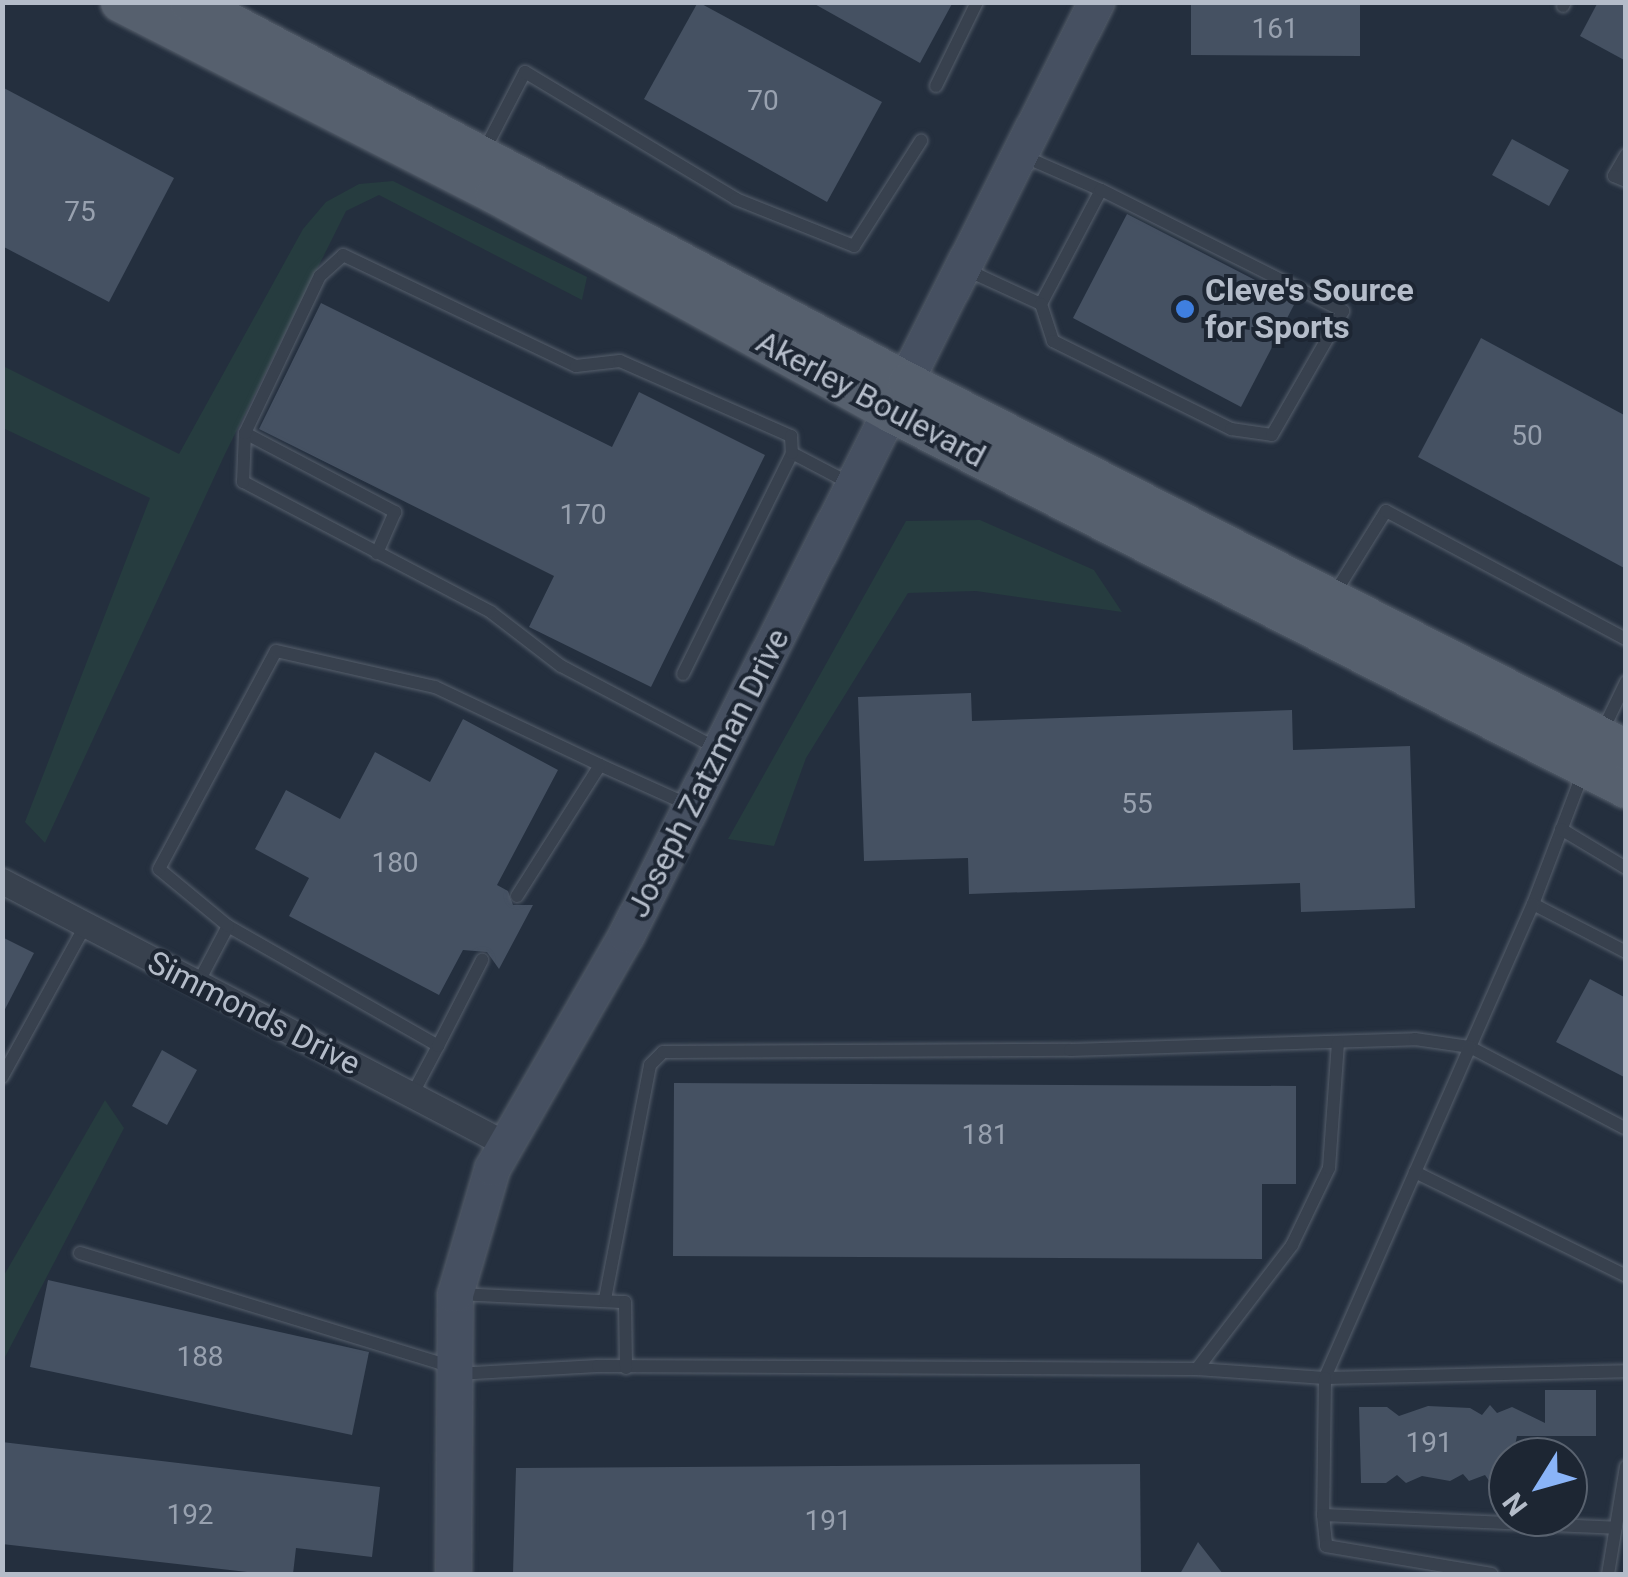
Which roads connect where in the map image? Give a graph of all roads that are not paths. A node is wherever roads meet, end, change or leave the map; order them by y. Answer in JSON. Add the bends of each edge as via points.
{"nodes":[{"id":1,"x":121,"y":2,"type":"edge"},
{"id":2,"x":190,"y":2,"type":"edge"},
{"id":3,"x":977,"y":2,"type":"edge"},
{"id":4,"x":1096,"y":2,"type":"edge"},
{"id":5,"x":936,"y":86,"type":"dead end"},
{"id":6,"x":921,"y":141,"type":"dead end"},
{"id":7,"x":1626,"y":154,"type":"edge"},
{"id":8,"x":1023,"y":156,"type":"junction"},
{"id":9,"x":490,"y":174,"type":"junction"},
{"id":10,"x":1626,"y":181,"type":"edge"},
{"id":11,"x":1101,"y":190,"type":"junction"},
{"id":12,"x":967,"y":270,"type":"junction"},
{"id":13,"x":1041,"y":304,"type":"junction"},
{"id":14,"x":901,"y":398,"type":"junction"},
{"id":15,"x":245,"y":433,"type":"junction"},
{"id":16,"x":792,"y":453,"type":"junction"},
{"id":17,"x":855,"y":486,"type":"junction"},
{"id":18,"x":376,"y":553,"type":"junction"},
{"id":19,"x":1331,"y":598,"type":"junction"},
{"id":20,"x":1626,"y":639,"type":"edge"},
{"id":21,"x":683,"y":674,"type":"dead end"},
{"id":22,"x":1626,"y":682,"type":"edge"},
{"id":23,"x":718,"y":750,"type":"junction"},
{"id":24,"x":1604,"y":751,"type":"edge"},
{"id":25,"x":600,"y":765,"type":"junction"},
{"id":26,"x":1626,"y":788,"type":"edge"},
{"id":27,"x":691,"y":806,"type":"junction"},
{"id":28,"x":1561,"y":829,"type":"junction"},
{"id":29,"x":1626,"y":868,"type":"edge"},
{"id":30,"x":2,"y":882,"type":"edge"},
{"id":31,"x":516,"y":896,"type":"dead end"},
{"id":32,"x":1533,"y":904,"type":"junction"},
{"id":33,"x":84,"y":926,"type":"junction"},
{"id":34,"x":228,"y":926,"type":"junction"},
{"id":35,"x":1626,"y":952,"type":"edge"},
{"id":36,"x":482,"y":960,"type":"dead end"},
{"id":37,"x":198,"y":983,"type":"junction"},
{"id":38,"x":1338,"y":1042,"type":"junction"},
{"id":39,"x":438,"y":1046,"type":"junction"},
{"id":40,"x":1470,"y":1047,"type":"junction"},
{"id":41,"x":2,"y":1077,"type":"edge"},
{"id":42,"x":412,"y":1095,"type":"junction"},
{"id":43,"x":1624,"y":1128,"type":"edge"},
{"id":44,"x":506,"y":1144,"type":"junction"},
{"id":45,"x":1415,"y":1172,"type":"junction"},
{"id":46,"x":80,"y":1252,"type":"dead end"},
{"id":47,"x":1626,"y":1276,"type":"edge"},
{"id":48,"x":455,"y":1294,"type":"junction"},
{"id":49,"x":605,"y":1299,"type":"junction"},
{"id":50,"x":626,"y":1368,"type":"junction"},
{"id":51,"x":1197,"y":1369,"type":"junction"},
{"id":52,"x":1626,"y":1371,"type":"edge"},
{"id":53,"x":456,"y":1374,"type":"junction"},
{"id":54,"x":1325,"y":1378,"type":"junction"},
{"id":55,"x":1626,"y":1467,"type":"edge"},
{"id":56,"x":1323,"y":1514,"type":"junction"},
{"id":57,"x":1616,"y":1528,"type":"junction"},
{"id":58,"x":454,"y":1574,"type":"edge"},
{"id":59,"x":1492,"y":1574,"type":"edge"},
{"id":60,"x":1608,"y":1574,"type":"edge"}],
"edges":[{"from":1,"to":9,"type":"main road","name":"Akerley Boulevard"},
{"from":2,"to":9,"type":"main road","name":"Akerley Boulevard"},
{"from":3,"to":5,"type":"lane"},
{"from":4,"to":8,"type":"street","name":"Joseph Zatzman Drive"},
{"from":6,"to":9,"type":"lane","via":[[854,246],[736,199],[525,72]]},
{"from":7,"to":10,"type":"lane","via":[[1614,176]]},
{"from":8,"to":11,"type":"lane"},
{"from":8,"to":12,"type":"street","name":"Joseph Zatzman Drive"},
{"from":9,"to":14,"type":"main road","name":"Akerley Boulevard"},
{"from":11,"to":13,"type":"lane"},
{"from":11,"to":13,"type":"lane","via":[[1343,311],[1272,435],[1232,429],[1053,341]]},
{"from":12,"to":13,"type":"lane"},
{"from":12,"to":14,"type":"street","name":"Joseph Zatzman Drive"},
{"from":14,"to":17,"type":"street","name":"Joseph Zatzman Drive"},
{"from":14,"to":19,"type":"main road","name":"Akerley Boulevard"},
{"from":14,"to":24,"type":"main road","name":"Akerley Boulevard"},
{"from":15,"to":16,"type":"lane","via":[[320,276],[343,256],[576,366],[620,361],[791,436]]},
{"from":15,"to":18,"type":"lane","via":[[242,482]]},
{"from":15,"to":18,"type":"lane","via":[[395,512]]},
{"from":16,"to":17,"type":"lane"},
{"from":16,"to":21,"type":"lane"},
{"from":17,"to":23,"type":"street","name":"Joseph Zatzman Drive"},
{"from":18,"to":23,"type":"lane","via":[[491,612],[561,666]]},
{"from":19,"to":20,"type":"lane","via":[[1386,511]]},
{"from":19,"to":24,"type":"main road","name":"Akerley Boulevard"},
{"from":22,"to":24,"type":"lane"},
{"from":23,"to":27,"type":"street","name":"Joseph Zatzman Drive"},
{"from":24,"to":26,"type":"main road","name":"Akerley Boulevard"},
{"from":24,"to":28,"type":"lane"},
{"from":25,"to":27,"type":"lane"},
{"from":25,"to":31,"type":"lane"},
{"from":25,"to":34,"type":"lane","via":[[435,687],[276,651],[159,870]]},
{"from":27,"to":44,"type":"street","name":"Joseph Zatzman Drive","via":[[626,936]]},
{"from":28,"to":29,"type":"lane"},
{"from":28,"to":32,"type":"lane"},
{"from":30,"to":33,"type":"street","name":"Simmonds Drive"},
{"from":32,"to":35,"type":"lane"},
{"from":32,"to":40,"type":"lane"},
{"from":33,"to":37,"type":"street","name":"Simmonds Drive"},
{"from":33,"to":41,"type":"lane"},
{"from":34,"to":37,"type":"lane"},
{"from":34,"to":39,"type":"lane"},
{"from":36,"to":39,"type":"lane"},
{"from":37,"to":42,"type":"street","name":"Simmonds Drive"},
{"from":38,"to":40,"type":"lane"},
{"from":38,"to":49,"type":"lane","via":[[664,1052],[650,1065]]},
{"from":38,"to":51,"type":"lane","via":[[1329,1168],[1292,1245]]},
{"from":39,"to":42,"type":"lane"},
{"from":40,"to":43,"type":"lane"},
{"from":40,"to":45,"type":"lane"},
{"from":42,"to":44,"type":"street","name":"Simmonds Drive"},
{"from":44,"to":48,"type":"street","name":"Joseph Zatzman Drive","via":[[466,1242]]},
{"from":45,"to":47,"type":"lane"},
{"from":45,"to":54,"type":"lane"},
{"from":46,"to":53,"type":"lane","via":[[440,1363]]},
{"from":48,"to":49,"type":"lane"},
{"from":48,"to":53,"type":"street","name":"Joseph Zatzman Drive"},
{"from":49,"to":50,"type":"lane","via":[[625,1302]]},
{"from":50,"to":51,"type":"lane"},
{"from":50,"to":53,"type":"lane"},
{"from":51,"to":54,"type":"lane"},
{"from":52,"to":54,"type":"lane"},
{"from":53,"to":58,"type":"street","name":"Joseph Zatzman Drive"},
{"from":54,"to":56,"type":"lane"},
{"from":55,"to":57,"type":"lane"},
{"from":56,"to":57,"type":"lane"},
{"from":56,"to":59,"type":"lane","via":[[1326,1546]]},
{"from":57,"to":60,"type":"lane"}]}
